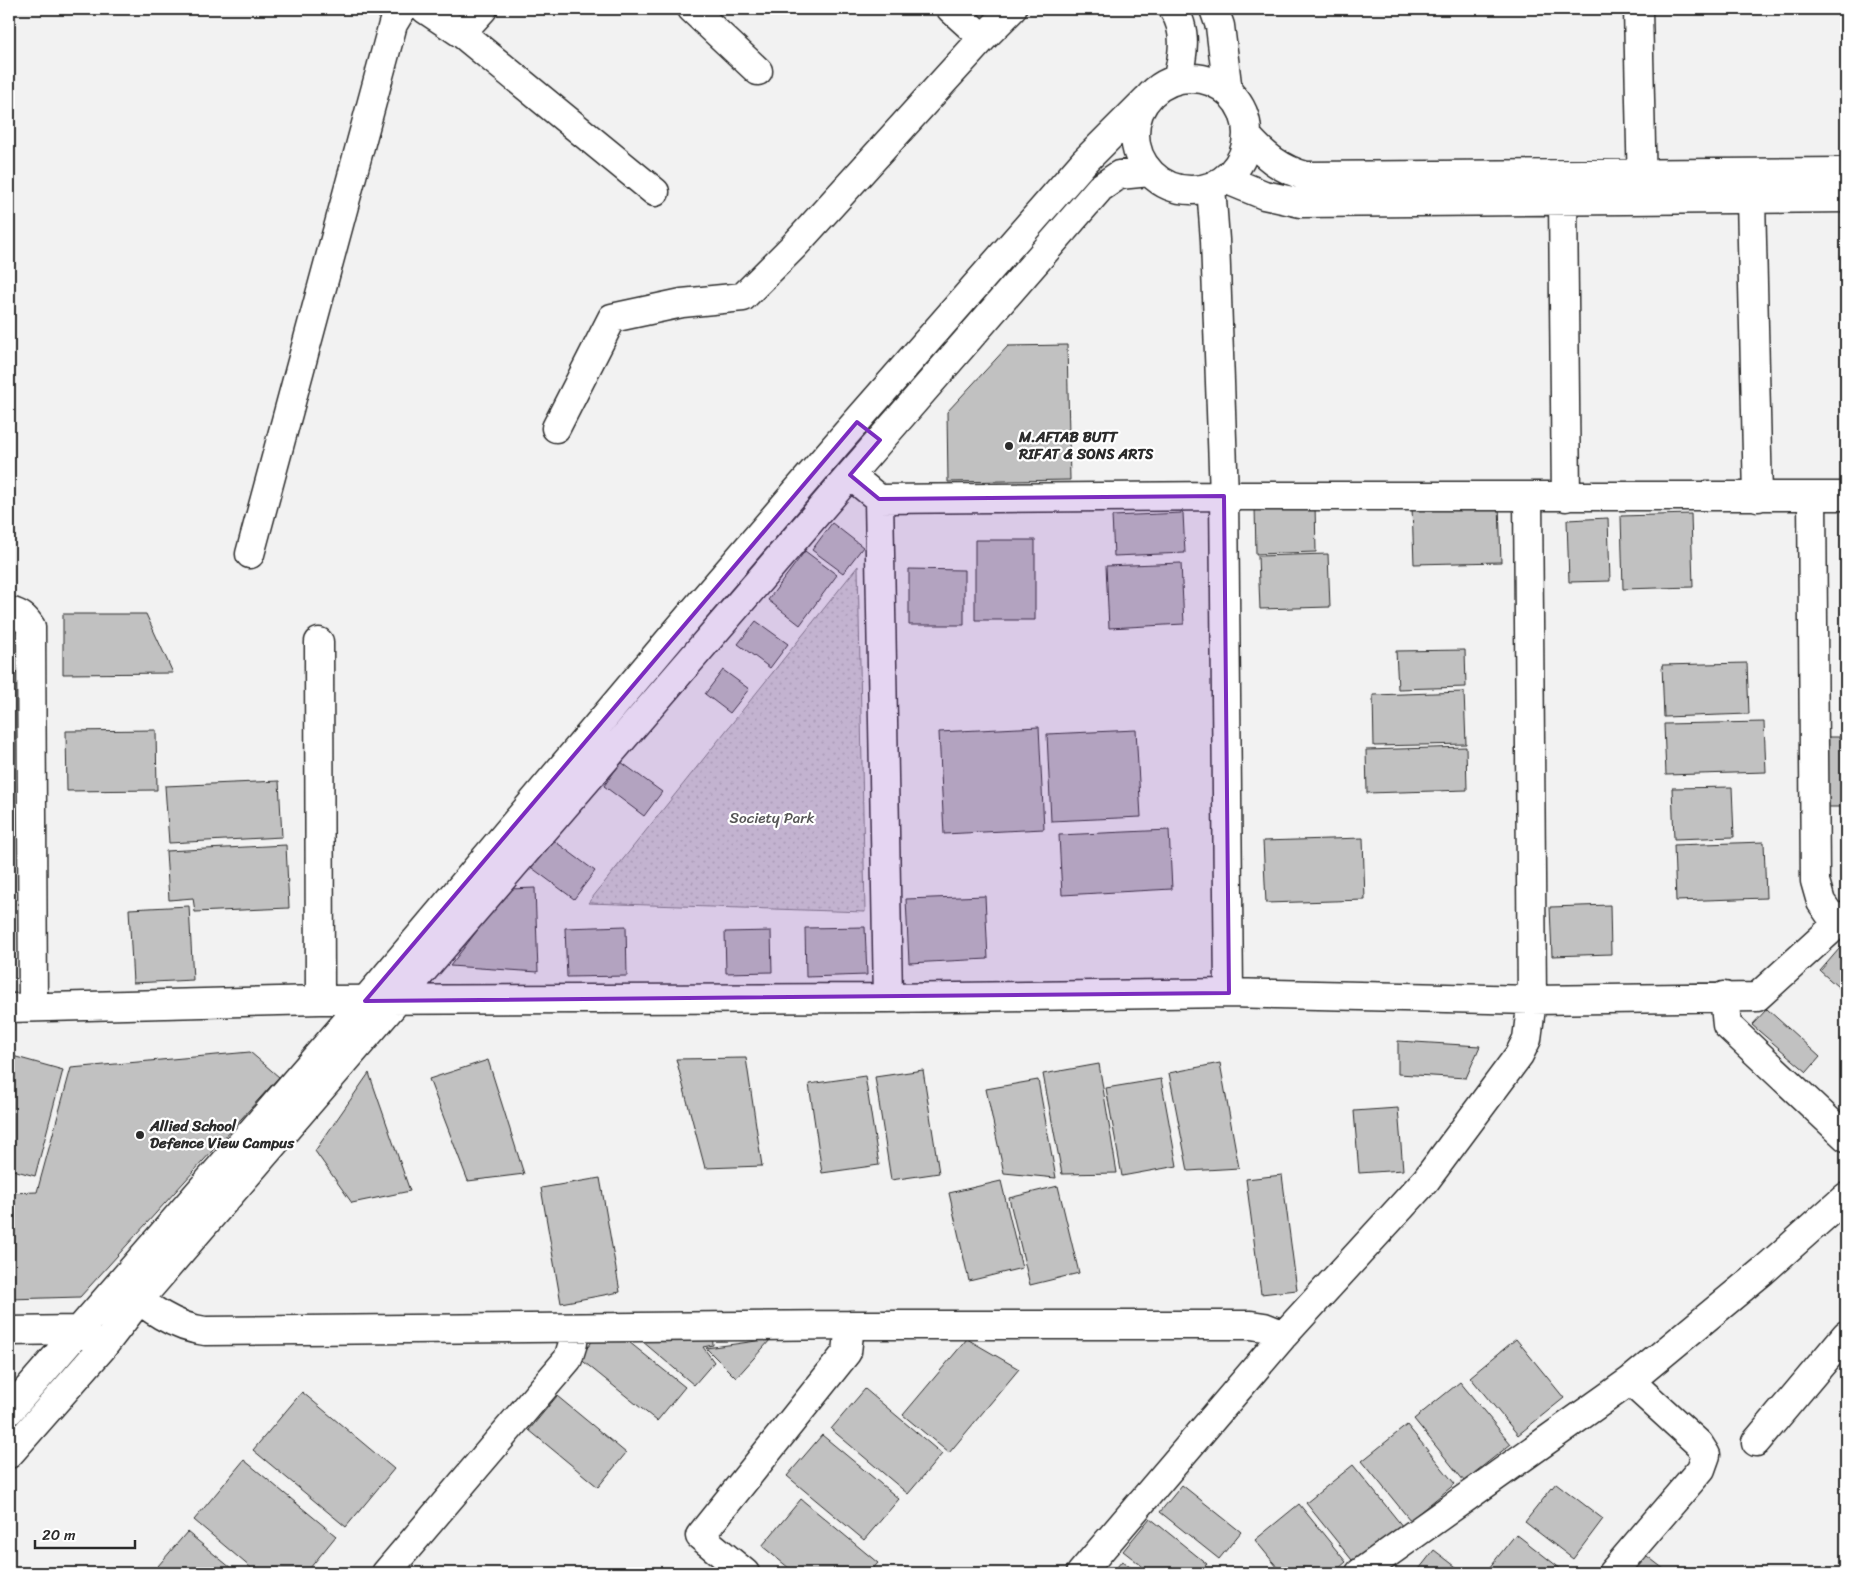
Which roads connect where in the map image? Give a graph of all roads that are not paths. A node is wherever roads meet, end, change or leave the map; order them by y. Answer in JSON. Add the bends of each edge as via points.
{"nodes":[{"id":1,"x":402,"y":9,"type":"edge"},
{"id":2,"x":425,"y":9,"type":"edge"},
{"id":3,"x":483,"y":9,"type":"edge"},
{"id":4,"x":692,"y":9,"type":"edge"},
{"id":5,"x":951,"y":9,"type":"edge"},
{"id":6,"x":1012,"y":9,"type":"edge"},
{"id":7,"x":1173,"y":9,"type":"edge"},
{"id":8,"x":1214,"y":9,"type":"edge"},
{"id":9,"x":1638,"y":9,"type":"edge"},
{"id":10,"x":460,"y":33,"type":"junction"},
{"id":11,"x":983,"y":38,"type":"junction"},
{"id":12,"x":758,"y":71,"type":"dead end"},
{"id":13,"x":1177,"y":80,"type":"junction"},
{"id":14,"x":1228,"y":92,"type":"junction"},
{"id":15,"x":1147,"y":99,"type":"junction"},
{"id":16,"x":1247,"y":136,"type":"junction"},
{"id":17,"x":1150,"y":172,"type":"junction"},
{"id":18,"x":1642,"y":172,"type":"junction"},
{"id":19,"x":1846,"y":172,"type":"edge"},
{"id":20,"x":1218,"y":183,"type":"junction"},
{"id":21,"x":655,"y":192,"type":"dead end"},
{"id":22,"x":1846,"y":198,"type":"edge"},
{"id":23,"x":1751,"y":199,"type":"junction"},
{"id":24,"x":1563,"y":200,"type":"junction"},
{"id":25,"x":1643,"y":200,"type":"junction"},
{"id":26,"x":857,"y":422,"type":"junction"},
{"id":27,"x":556,"y":428,"type":"dead end"},
{"id":28,"x":880,"y":440,"type":"junction"},
{"id":29,"x":850,"y":475,"type":"junction"},
{"id":30,"x":1224,"y":496,"type":"junction"},
{"id":31,"x":1528,"y":496,"type":"junction"},
{"id":32,"x":1846,"y":496,"type":"edge"},
{"id":33,"x":1566,"y":497,"type":"junction"},
{"id":34,"x":1758,"y":497,"type":"junction"},
{"id":35,"x":1812,"y":497,"type":"junction"},
{"id":36,"x":879,"y":499,"type":"junction"},
{"id":37,"x":250,"y":554,"type":"dead end"},
{"id":38,"x":9,"y":611,"type":"edge"},
{"id":39,"x":319,"y":642,"type":"dead end"},
{"id":40,"x":1842,"y":920,"type":"edge"},
{"id":41,"x":1229,"y":993,"type":"junction"},
{"id":42,"x":1724,"y":996,"type":"junction"},
{"id":43,"x":888,"y":998,"type":"junction"},
{"id":44,"x":320,"y":1000,"type":"junction"},
{"id":45,"x":1532,"y":1000,"type":"junction"},
{"id":46,"x":365,"y":1001,"type":"junction"},
{"id":47,"x":396,"y":1001,"type":"junction"},
{"id":48,"x":21,"y":1007,"type":"edge"},
{"id":49,"x":1846,"y":1137,"type":"edge"},
{"id":50,"x":1846,"y":1196,"type":"edge"},
{"id":51,"x":130,"y":1292,"type":"junction"},
{"id":52,"x":850,"y":1325,"type":"junction"},
{"id":53,"x":572,"y":1328,"type":"junction"},
{"id":54,"x":78,"y":1330,"type":"junction"},
{"id":55,"x":9,"y":1331,"type":"edge"},
{"id":56,"x":1284,"y":1335,"type":"junction"},
{"id":57,"x":1846,"y":1335,"type":"edge"},
{"id":58,"x":102,"y":1348,"type":"junction"},
{"id":59,"x":1630,"y":1381,"type":"junction"},
{"id":60,"x":9,"y":1411,"type":"edge"},
{"id":61,"x":1756,"y":1442,"type":"dead end"},
{"id":62,"x":9,"y":1454,"type":"edge"},
{"id":63,"x":386,"y":1573,"type":"edge"},
{"id":64,"x":745,"y":1573,"type":"edge"},
{"id":65,"x":1081,"y":1573,"type":"edge"},
{"id":66,"x":1360,"y":1573,"type":"edge"},
{"id":67,"x":1612,"y":1573,"type":"edge"}],
"edges":[{"from":1,"to":37,"type":"street","via":[[393,24]]},
{"from":2,"to":10,"type":"street"},
{"from":3,"to":10,"type":"street"},
{"from":4,"to":12,"type":"street"},
{"from":5,"to":11,"type":"street"},
{"from":6,"to":11,"type":"street"},
{"from":7,"to":13,"type":"street","via":[[1184,47]]},
{"from":8,"to":14,"type":"street","via":[[1220,26]]},
{"from":9,"to":18,"type":"street"},
{"from":10,"to":21,"type":"street"},
{"from":11,"to":27,"type":"street","via":[[744,297],[682,303],[612,318]]},
{"from":13,"to":14,"type":"street","via":[[1195,78],[1212,82]]},
{"from":13,"to":15,"type":"street","via":[[1161,87]]},
{"from":14,"to":16,"type":"street","via":[[1246,119]]},
{"from":15,"to":17,"type":"street","via":[[1138,116],[1135,136],[1140,156]]},
{"from":15,"to":26,"type":"street","via":[[1084,162]]},
{"from":16,"to":18,"type":"street","via":[[1281,168],[1306,176]]},
{"from":16,"to":20,"type":"street","via":[[1241,160]]},
{"from":17,"to":20,"type":"street","via":[[1172,187],[1185,190]]},
{"from":17,"to":28,"type":"street","via":[[1119,175],[1100,188]]},
{"from":18,"to":19,"type":"street"},
{"from":18,"to":25,"type":"street"},
{"from":20,"to":24,"type":"street","via":[[1301,203]]},
{"from":20,"to":30,"type":"street","via":[[1215,240]]},
{"from":22,"to":23,"type":"street"},
{"from":23,"to":25,"type":"street"},
{"from":23,"to":34,"type":"street"},
{"from":24,"to":25,"type":"street"},
{"from":24,"to":33,"type":"street"},
{"from":26,"to":28,"type":"street"},
{"from":26,"to":46,"type":"street","via":[[692,612]]},
{"from":28,"to":29,"type":"street"},
{"from":29,"to":36,"type":"street"},
{"from":29,"to":47,"type":"street"},
{"from":30,"to":31,"type":"street"},
{"from":30,"to":36,"type":"street"},
{"from":30,"to":41,"type":"street"},
{"from":31,"to":33,"type":"street"},
{"from":31,"to":45,"type":"street"},
{"from":32,"to":35,"type":"street"},
{"from":33,"to":34,"type":"street"},
{"from":34,"to":35,"type":"street"},
{"from":35,"to":40,"type":"street","via":[[1815,881],[1821,902]]},
{"from":36,"to":43,"type":"street"},
{"from":38,"to":48,"type":"street","via":[[18,613],[31,627]]},
{"from":39,"to":44,"type":"street"},
{"from":40,"to":42,"type":"street","via":[[1757,996]]},
{"from":41,"to":43,"type":"street"},
{"from":41,"to":45,"type":"street"},
{"from":42,"to":45,"type":"street"},
{"from":42,"to":49,"type":"street","via":[[1727,1025]]},
{"from":43,"to":47,"type":"street"},
{"from":44,"to":46,"type":"street"},
{"from":44,"to":48,"type":"street"},
{"from":45,"to":56,"type":"street","via":[[1527,1040],[1484,1103],[1426,1180]]},
{"from":46,"to":47,"type":"street"},
{"from":46,"to":51,"type":"street"},
{"from":47,"to":51,"type":"street"},
{"from":50,"to":59,"type":"street","via":[[1763,1271]]},
{"from":51,"to":53,"type":"street","via":[[171,1322],[205,1331]]},
{"from":51,"to":54,"type":"street"},
{"from":51,"to":58,"type":"street"},
{"from":52,"to":53,"type":"street"},
{"from":52,"to":56,"type":"street","via":[[1251,1325]]},
{"from":52,"to":64,"type":"street","via":[[847,1352],[700,1536]]},
{"from":53,"to":63,"type":"street","via":[[573,1343],[568,1359]]},
{"from":54,"to":55,"type":"street"},
{"from":54,"to":58,"type":"street"},
{"from":54,"to":60,"type":"street"},
{"from":56,"to":65,"type":"street"},
{"from":57,"to":61,"type":"street"},
{"from":58,"to":62,"type":"street"},
{"from":59,"to":66,"type":"street"},
{"from":59,"to":67,"type":"street","via":[[1699,1444],[1706,1455],[1701,1469]]}]}
